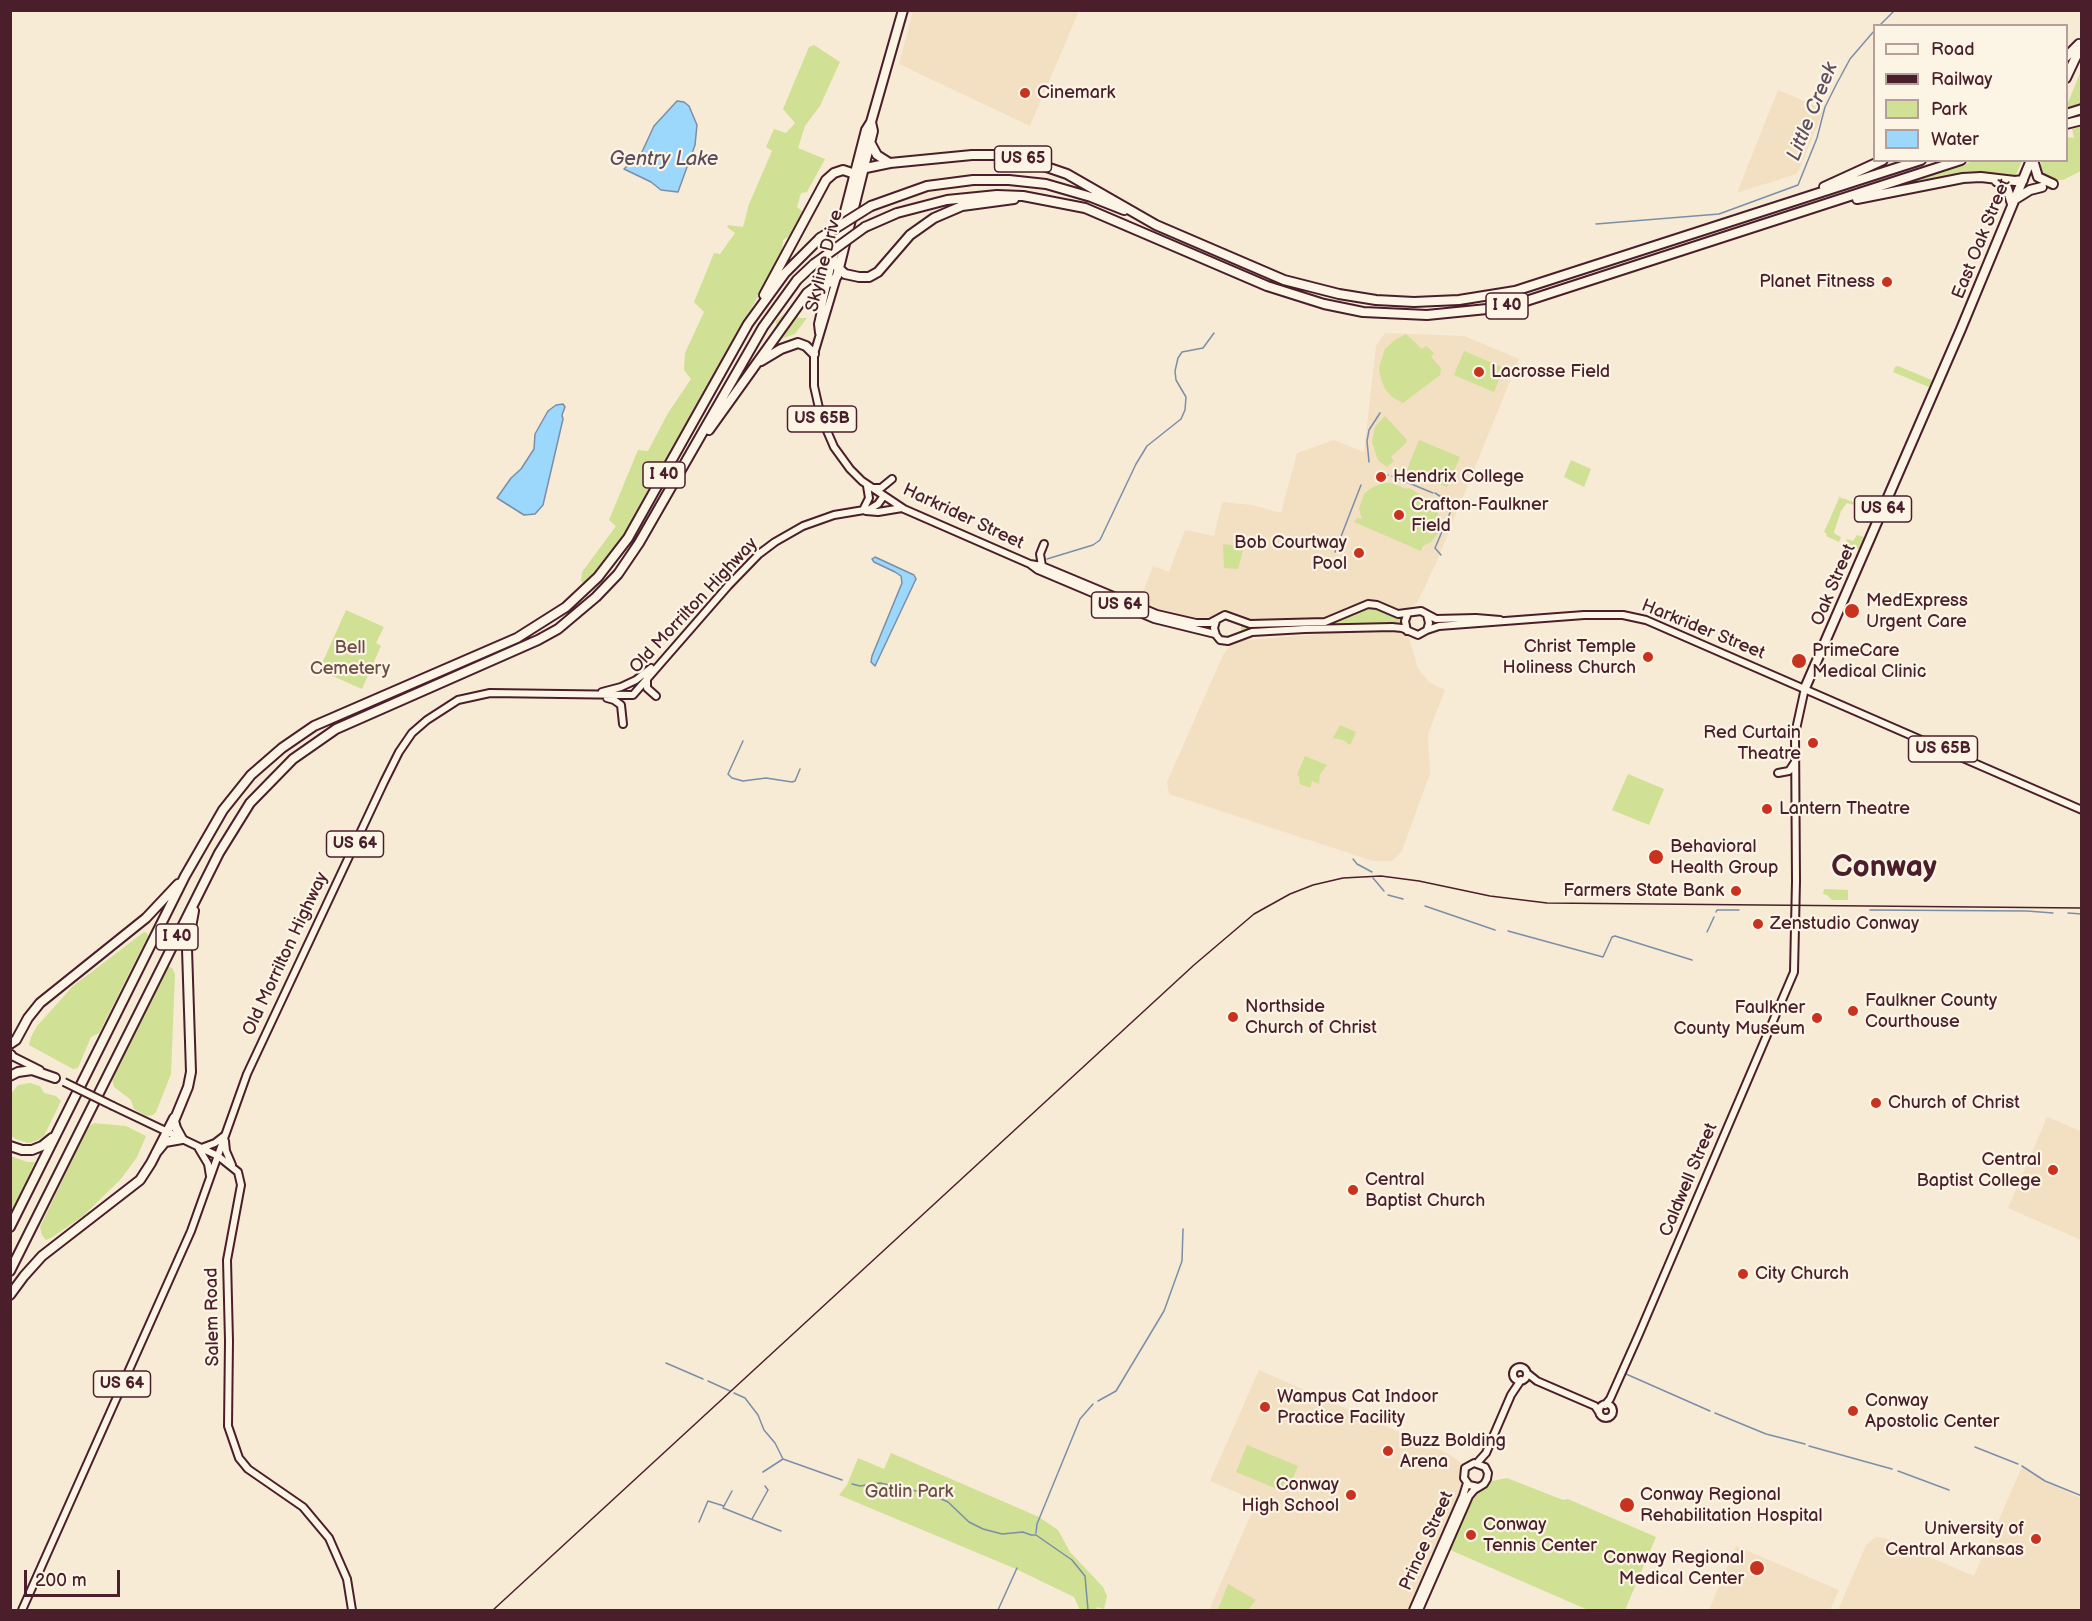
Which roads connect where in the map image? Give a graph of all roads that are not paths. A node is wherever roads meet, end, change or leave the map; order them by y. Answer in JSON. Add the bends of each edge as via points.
{"nodes":[{"id":1,"x":903,"y":11,"type":"edge"},
{"id":2,"x":2082,"y":42,"type":"edge"},
{"id":3,"x":2068,"y":56,"type":"edge"},
{"id":4,"x":2082,"y":67,"type":"edge"},
{"id":5,"x":2068,"y":72,"type":"edge"},
{"id":6,"x":872,"y":122,"type":"junction"},
{"id":7,"x":870,"y":142,"type":"junction"},
{"id":8,"x":1879,"y":162,"type":"edge"},
{"id":9,"x":1915,"y":162,"type":"edge"},
{"id":10,"x":1955,"y":162,"type":"edge"},
{"id":11,"x":2031,"y":162,"type":"edge"},
{"id":12,"x":2033,"y":162,"type":"edge"},
{"id":13,"x":890,"y":163,"type":"junction"},
{"id":14,"x":861,"y":166,"type":"junction"},
{"id":15,"x":839,"y":170,"type":"junction"},
{"id":16,"x":854,"y":176,"type":"junction"},
{"id":17,"x":1992,"y":178,"type":"junction"},
{"id":18,"x":2023,"y":180,"type":"junction"},
{"id":19,"x":2053,"y":184,"type":"dead end"},
{"id":20,"x":2042,"y":187,"type":"dead end"},
{"id":21,"x":857,"y":196,"type":"junction"},
{"id":22,"x":1051,"y":200,"type":"junction"},
{"id":23,"x":1792,"y":202,"type":"junction"},
{"id":24,"x":2014,"y":202,"type":"junction"},
{"id":25,"x":1815,"y":208,"type":"junction"},
{"id":26,"x":1142,"y":217,"type":"junction"},
{"id":27,"x":833,"y":258,"type":"junction"},
{"id":28,"x":838,"y":273,"type":"junction"},
{"id":29,"x":851,"y":276,"type":"junction"},
{"id":30,"x":830,"y":284,"type":"junction"},
{"id":31,"x":748,"y":324,"type":"junction"},
{"id":32,"x":1961,"y":329,"type":"joint"},
{"id":33,"x":814,"y":354,"type":"junction"},
{"id":34,"x":753,"y":368,"type":"junction"},
{"id":35,"x":681,"y":471,"type":"junction"},
{"id":36,"x":892,"y":479,"type":"dead end"},
{"id":37,"x":867,"y":486,"type":"junction"},
{"id":38,"x":883,"y":497,"type":"junction"},
{"id":39,"x":902,"y":508,"type":"junction"},
{"id":40,"x":862,"y":510,"type":"junction"},
{"id":41,"x":1044,"y":544,"type":"dead end"},
{"id":42,"x":1030,"y":564,"type":"junction"},
{"id":43,"x":1042,"y":566,"type":"junction"},
{"id":44,"x":1408,"y":613,"type":"junction"},
{"id":45,"x":1427,"y":615,"type":"junction"},
{"id":46,"x":1237,"y":620,"type":"junction"},
{"id":47,"x":1501,"y":620,"type":"junction"},
{"id":48,"x":1216,"y":621,"type":"junction"},
{"id":49,"x":1427,"y":630,"type":"junction"},
{"id":50,"x":1407,"y":631,"type":"junction"},
{"id":51,"x":1215,"y":634,"type":"junction"},
{"id":52,"x":1237,"y":636,"type":"junction"},
{"id":53,"x":682,"y":639,"type":"junction"},
{"id":54,"x":647,"y":678,"type":"junction"},
{"id":55,"x":1805,"y":688,"type":"junction"},
{"id":56,"x":585,"y":694,"type":"junction"},
{"id":57,"x":656,"y":696,"type":"dead end"},
{"id":58,"x":623,"y":724,"type":"dead end"},
{"id":59,"x":1796,"y":758,"type":"junction"},
{"id":60,"x":1778,"y":773,"type":"dead end"},
{"id":61,"x":2082,"y":810,"type":"edge"},
{"id":62,"x":219,"y":853,"type":"junction"},
{"id":63,"x":185,"y":876,"type":"junction"},
{"id":64,"x":1794,"y":972,"type":"joint"},
{"id":65,"x":10,"y":1044,"type":"edge"},
{"id":66,"x":11,"y":1055,"type":"edge"},
{"id":67,"x":10,"y":1076,"type":"edge"},
{"id":68,"x":55,"y":1078,"type":"junction"},
{"id":69,"x":175,"y":1116,"type":"junction"},
{"id":70,"x":59,"y":1130,"type":"junction"},
{"id":71,"x":167,"y":1131,"type":"junction"},
{"id":72,"x":226,"y":1134,"type":"junction"},
{"id":73,"x":182,"y":1139,"type":"junction"},
{"id":74,"x":10,"y":1146,"type":"edge"},
{"id":75,"x":199,"y":1149,"type":"junction"},
{"id":76,"x":156,"y":1153,"type":"junction"},
{"id":77,"x":218,"y":1156,"type":"junction"},
{"id":78,"x":232,"y":1167,"type":"junction"},
{"id":79,"x":210,"y":1176,"type":"junction"},
{"id":80,"x":10,"y":1227,"type":"edge"},
{"id":81,"x":10,"y":1271,"type":"edge"},
{"id":82,"x":10,"y":1295,"type":"edge"},
{"id":83,"x":1527,"y":1373,"type":"junction"},
{"id":84,"x":1514,"y":1376,"type":"junction"},
{"id":85,"x":1522,"y":1380,"type":"junction"},
{"id":86,"x":1537,"y":1381,"type":"junction"},
{"id":87,"x":1510,"y":1395,"type":"junction"},
{"id":88,"x":1481,"y":1464,"type":"junction"},
{"id":89,"x":1467,"y":1483,"type":"junction"},
{"id":90,"x":1478,"y":1487,"type":"junction"},
{"id":91,"x":1451,"y":1524,"type":"junction"},
{"id":92,"x":1445,"y":1551,"type":"junction"},
{"id":93,"x":1437,"y":1554,"type":"junction"},
{"id":94,"x":1427,"y":1592,"type":"junction"},
{"id":95,"x":22,"y":1611,"type":"edge"},
{"id":96,"x":352,"y":1611,"type":"edge"},
{"id":97,"x":1416,"y":1611,"type":"edge"}],
"edges":[{"from":1,"to":6,"type":"highway","name":"Skyline Drive"},
{"from":2,"to":3,"type":"highway"},
{"from":2,"to":5,"type":"highway"},
{"from":4,"to":5,"type":"highway"},
{"from":6,"to":7,"type":"highway","name":"Skyline Drive"},
{"from":6,"to":14,"type":"highway","name":"Skyline Drive","via":[[866,130]]},
{"from":7,"to":13,"type":"highway","via":[[877,155]]},
{"from":7,"to":14,"type":"highway","name":"Skyline Drive"},
{"from":8,"to":23,"type":"highway"},
{"from":9,"to":23,"type":"highway","number":"I 40"},
{"from":10,"to":25,"type":"highway","number":"I 40"},
{"from":11,"to":18,"type":"highway","name":"East Oak Street","number":"US 64"},
{"from":12,"to":19,"type":"highway","via":[[2038,177]]},
{"from":13,"to":14,"type":"highway"},
{"from":13,"to":26,"type":"highway","number":"US 65","via":[[983,155],[1026,160],[1075,178]]},
{"from":14,"to":15,"type":"highway"},
{"from":14,"to":16,"type":"highway"},
{"from":14,"to":21,"type":"highway","name":"Skyline Drive"},
{"from":15,"to":16,"type":"highway"},
{"from":15,"to":31,"type":"highway","via":[[825,182]]},
{"from":16,"to":21,"type":"highway"},
{"from":16,"to":27,"type":"highway","name":"Skyline Drive"},
{"from":17,"to":18,"type":"highway"},
{"from":17,"to":24,"type":"highway","via":[[2007,188]]},
{"from":17,"to":25,"type":"highway","via":[[1956,179]]},
{"from":18,"to":24,"type":"highway","name":"East Oak Street","number":"US 64"},
{"from":20,"to":24,"type":"highway","via":[[2030,190]]},
{"from":21,"to":28,"type":"highway","name":"Skyline Drive"},
{"from":22,"to":25,"type":"highway","number":"I 40","via":[[1094,212],[1294,295],[1363,312],[1426,315],[1520,303]]},
{"from":22,"to":29,"type":"highway","number":"US 65","via":[[1016,198],[951,210],[910,235],[875,274],[865,278]]},
{"from":22,"to":35,"type":"highway","number":"I 40","bridge":true,"via":[[997,195],[947,200],[897,213],[865,228],[814,264],[797,280],[763,327]]},
{"from":23,"to":26,"type":"highway","number":"I 40","via":[[1515,291],[1414,302],[1339,294],[1284,280]]},
{"from":24,"to":32,"type":"highway","name":"East Oak Street","number":"US 64"},
{"from":26,"to":31,"type":"highway","number":"I 40","bridge":true,"via":[[1091,196],[1046,184],[974,180],[927,186],[871,206],[820,238],[785,273]]},
{"from":27,"to":28,"type":"highway"},
{"from":27,"to":30,"type":"main road","name":"Skyline Drive","number":"US 65B"},
{"from":28,"to":29,"type":"highway"},
{"from":28,"to":30,"type":"highway"},
{"from":29,"to":30,"type":"highway"},
{"from":30,"to":33,"type":"main road","name":"Skyline Drive","number":"US 65B"},
{"from":30,"to":34,"type":"highway","via":[[807,293]]},
{"from":31,"to":63,"type":"highway","number":"I 40","via":[[628,538],[598,577],[566,607],[517,638],[314,726],[282,748],[251,775],[223,810]]},
{"from":32,"to":55,"type":"highway","name":"Oak Street","number":"US 64"},
{"from":33,"to":34,"type":"highway","via":[[803,344],[791,344]]},
{"from":33,"to":37,"type":"main road","name":"Skyline Drive","number":"US 65B","via":[[814,386],[827,433],[850,469]]},
{"from":34,"to":35,"type":"highway"},
{"from":35,"to":62,"type":"highway","number":"I 40","via":[[639,543],[596,597],[538,640],[336,729],[293,759],[250,803]]},
{"from":36,"to":37,"type":"main road","via":[[880,489]]},
{"from":37,"to":38,"type":"main road","name":"Skyline Drive","number":"US 65B"},
{"from":37,"to":40,"type":"main road","via":[[869,498]]},
{"from":38,"to":39,"type":"main road","name":"Harkrider Street","number":"US 64"},
{"from":38,"to":40,"type":"main road","name":"Old Morrilton Highway","number":"US 64","via":[[875,507]]},
{"from":39,"to":40,"type":"main road","number":"US 64"},
{"from":39,"to":42,"type":"main road","name":"Harkrider Street","number":"US 64"},
{"from":40,"to":53,"type":"main road","name":"Old Morrilton Highway","number":"US 64","via":[[822,519],[775,542],[745,567]]},
{"from":41,"to":43,"type":"main road","via":[[1040,554]]},
{"from":42,"to":43,"type":"main road","name":"Harkrider Street","number":"US 64"},
{"from":42,"to":51,"type":"main road","name":"Harkrider Street","number":"US 64","via":[[1154,619]]},
{"from":43,"to":48,"type":"main road","name":"Harkrider Street","number":"US 64","via":[[1157,614],[1196,623]]},
{"from":44,"to":45,"type":"main road","via":[[1417,610]]},
{"from":44,"to":46,"type":"main road","via":[[1398,614],[1368,604],[1325,622],[1250,624]]},
{"from":44,"to":50,"type":"main road","via":[[1404,621]]},
{"from":45,"to":47,"type":"main road","name":"Harkrider Street","via":[[1436,619]]},
{"from":45,"to":49,"type":"main road"},
{"from":46,"to":48,"type":"main road","via":[[1225,615]]},
{"from":46,"to":52,"type":"main road"},
{"from":47,"to":49,"type":"main road","name":"Harkrider Street"},
{"from":47,"to":55,"type":"main road","name":"Harkrider Street","via":[[1631,616]]},
{"from":48,"to":51,"type":"main road"},
{"from":49,"to":50,"type":"main road","via":[[1418,635]]},
{"from":50,"to":52,"type":"main road","via":[[1392,627],[1305,629]]},
{"from":51,"to":52,"type":"main road","via":[[1224,641]]},
{"from":53,"to":54,"type":"main road","name":"Old Morrilton Highway","number":"US 64"},
{"from":53,"to":56,"type":"main road","via":[[636,680]]},
{"from":54,"to":56,"type":"main road","name":"Old Morrilton Highway","number":"US 64","via":[[633,695]]},
{"from":54,"to":57,"type":"main road","via":[[647,688]]},
{"from":55,"to":59,"type":"main road","name":"Oak Street","via":[[1795,730]]},
{"from":55,"to":61,"type":"main road","name":"Harkrider Street","number":"US 65B"},
{"from":56,"to":58,"type":"main road","via":[[618,702]]},
{"from":56,"to":72,"type":"main road","name":"Old Morrilton Highway","number":"US 64","via":[[490,693],[458,700],[412,733],[384,782],[246,1074]]},
{"from":59,"to":60,"type":"main road","via":[[1791,770]]},
{"from":59,"to":64,"type":"main road","name":"Oak Street"},
{"from":62,"to":69,"type":"highway","via":[[196,907],[188,938],[192,1065],[188,1087]]},
{"from":62,"to":81,"type":"highway","number":"I 40"},
{"from":63,"to":65,"type":"highway","via":[[146,918],[40,1003]]},
{"from":63,"to":70,"type":"highway","number":"I 40"},
{"from":64,"to":86,"type":"main road","name":"Caldwell Street","via":[[1604,1406]]},
{"from":66,"to":68,"type":"main road"},
{"from":67,"to":68,"type":"highway","via":[[32,1070]]},
{"from":68,"to":71,"type":"main road","bridge":true},
{"from":69,"to":71,"type":"highway"},
{"from":69,"to":73,"type":"highway"},
{"from":70,"to":74,"type":"highway","via":[[37,1148]]},
{"from":70,"to":80,"type":"highway","number":"I 40"},
{"from":71,"to":73,"type":"main road"},
{"from":71,"to":76,"type":"highway"},
{"from":72,"to":75,"type":"main road"},
{"from":72,"to":77,"type":"main road","name":"Old Morrilton Highway","number":"US 64"},
{"from":72,"to":78,"type":"main road","name":"Salem Road","via":[[225,1148]]},
{"from":73,"to":75,"type":"main road"},
{"from":73,"to":76,"type":"highway","via":[[165,1142]]},
{"from":75,"to":77,"type":"main road"},
{"from":75,"to":79,"type":"main road"},
{"from":76,"to":82,"type":"highway","via":[[140,1180],[42,1256]]},
{"from":77,"to":78,"type":"main road"},
{"from":77,"to":79,"type":"main road","name":"Old Morrilton Highway","number":"US 64"},
{"from":78,"to":79,"type":"main road","via":[[219,1165]]},
{"from":78,"to":96,"type":"main road","name":"Salem Road","via":[[238,1172],[240,1185],[227,1260],[228,1426],[239,1458],[248,1469],[303,1507],[329,1538],[347,1579]]},
{"from":79,"to":95,"type":"main road","name":"Old Morrilton Highway","number":"US 64","via":[[191,1231]]},
{"from":83,"to":84,"type":"main road","via":[[1518,1367]]},
{"from":83,"to":85,"type":"main road"},
{"from":83,"to":86,"type":"main road"},
{"from":84,"to":85,"type":"main road"},
{"from":84,"to":87,"type":"main road"},
{"from":85,"to":86,"type":"main road"},
{"from":85,"to":87,"type":"main road"},
{"from":87,"to":88,"type":"main road"},
{"from":88,"to":89,"type":"main road","via":[[1472,1463],[1465,1468]]},
{"from":88,"to":90,"type":"main road","via":[[1488,1473]]},
{"from":89,"to":90,"type":"main road"},
{"from":89,"to":91,"type":"main road","name":"Prince Street"},
{"from":90,"to":92,"type":"main road","name":"Prince Street","via":[[1469,1496]]},
{"from":91,"to":92,"type":"main road"},
{"from":91,"to":93,"type":"main road","name":"Prince Street"},
{"from":92,"to":94,"type":"main road","name":"Prince Street"},
{"from":93,"to":94,"type":"main road"},
{"from":93,"to":97,"type":"main road","name":"Prince Street"},
{"from":94,"to":97,"type":"main road","name":"Prince Street"}]}
